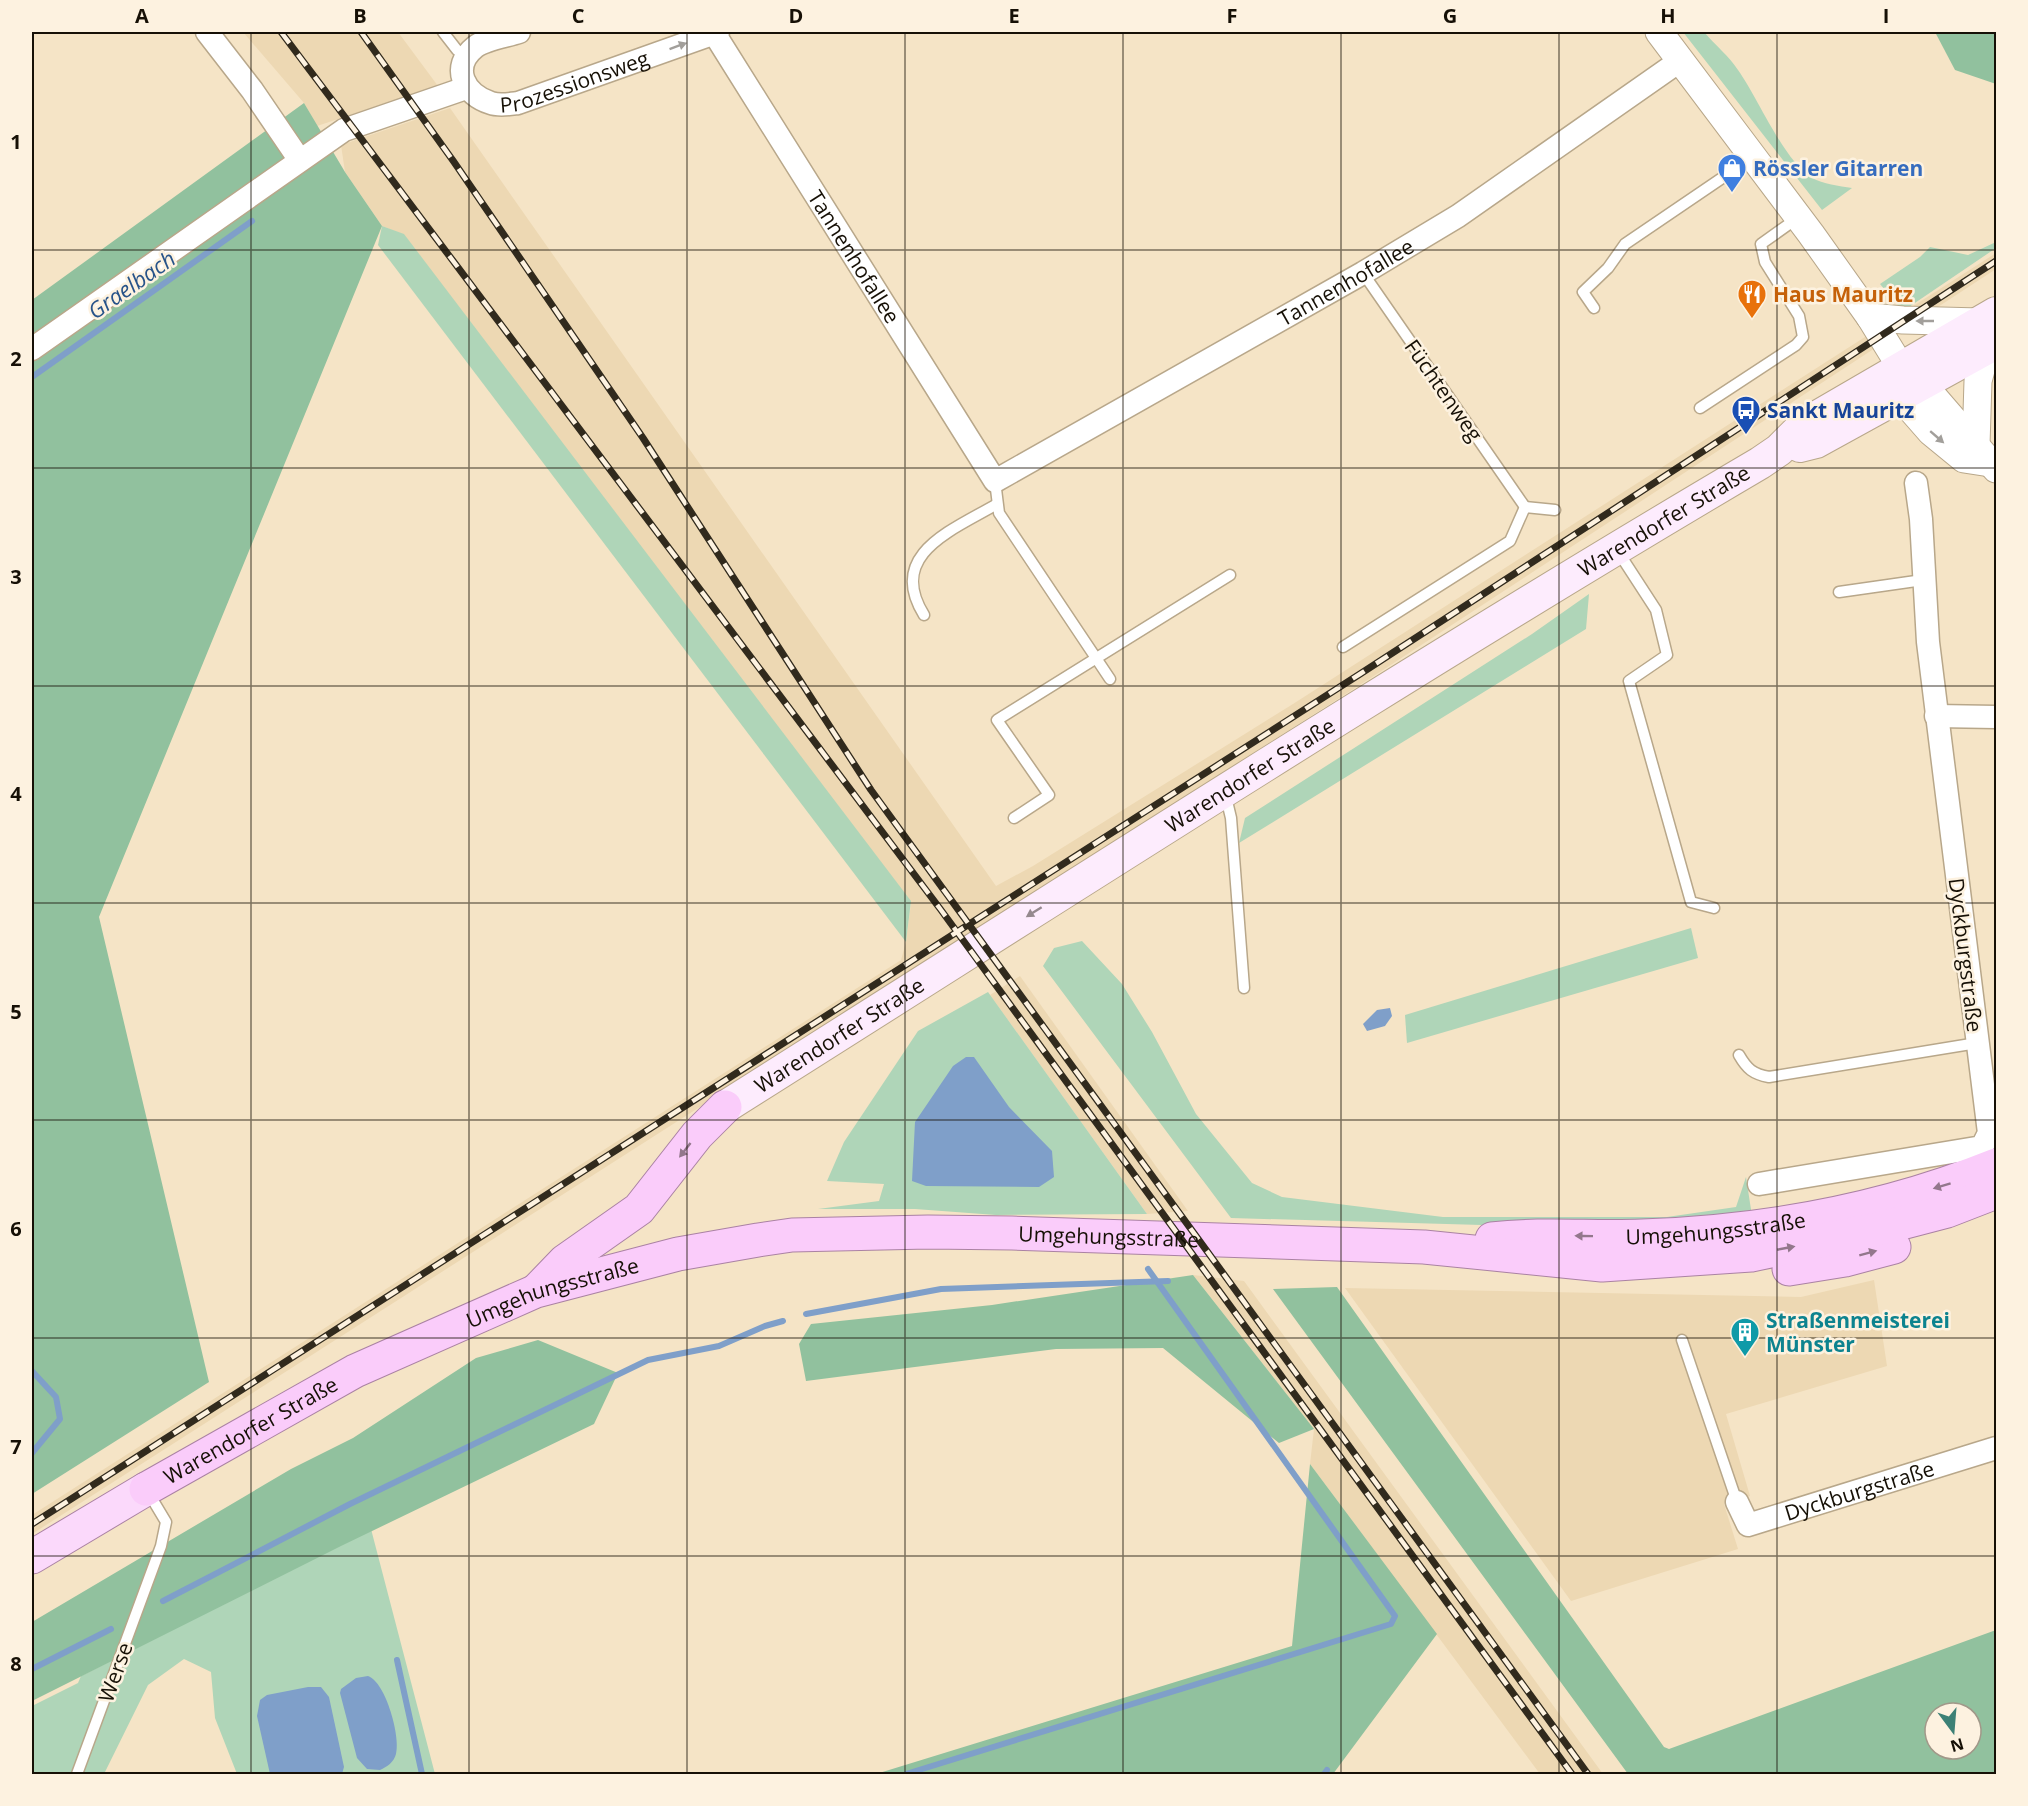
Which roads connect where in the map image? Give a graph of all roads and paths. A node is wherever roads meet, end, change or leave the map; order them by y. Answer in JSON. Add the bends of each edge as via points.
{"nodes":[{"id":1,"x":207,"y":32,"type":"edge"},
{"id":2,"x":443,"y":32,"type":"edge"},
{"id":3,"x":519,"y":32,"type":"edge"},
{"id":4,"x":716,"y":32,"type":"edge"},
{"id":5,"x":1659,"y":32,"type":"edge"},
{"id":6,"x":468,"y":57,"type":"junction"},
{"id":7,"x":1682,"y":60,"type":"junction"},
{"id":8,"x":466,"y":88,"type":"junction"},
{"id":9,"x":1754,"y":157,"type":"junction"},
{"id":10,"x":300,"y":159,"type":"junction"},
{"id":11,"x":1799,"y":217,"type":"junction"},
{"id":12,"x":1363,"y":273,"type":"junction"},
{"id":13,"x":1594,"y":308,"type":"dead end"},
{"id":14,"x":1870,"y":317,"type":"junction"},
{"id":15,"x":1990,"y":328,"type":"edge"},
{"id":16,"x":32,"y":349,"type":"edge"},
{"id":17,"x":1909,"y":383,"type":"junction"},
{"id":18,"x":1700,"y":408,"type":"dead end"},
{"id":19,"x":1987,"y":459,"type":"edge"},
{"id":20,"x":995,"y":481,"type":"junction"},
{"id":21,"x":1916,"y":483,"type":"dead end"},
{"id":22,"x":997,"y":504,"type":"junction"},
{"id":23,"x":1525,"y":507,"type":"junction"},
{"id":24,"x":1556,"y":510,"type":"dead end"},
{"id":25,"x":1615,"y":548,"type":"junction"},
{"id":26,"x":1230,"y":575,"type":"dead end"},
{"id":27,"x":1923,"y":580,"type":"junction"},
{"id":28,"x":1839,"y":592,"type":"dead end"},
{"id":29,"x":924,"y":615,"type":"dead end"},
{"id":30,"x":1343,"y":647,"type":"dead end"},
{"id":31,"x":1096,"y":659,"type":"junction"},
{"id":32,"x":1110,"y":679,"type":"dead end"},
{"id":33,"x":1936,"y":716,"type":"junction"},
{"id":34,"x":1996,"y":717,"type":"edge"},
{"id":35,"x":1224,"y":790,"type":"junction"},
{"id":36,"x":1014,"y":818,"type":"dead end"},
{"id":37,"x":1714,"y":908,"type":"dead end"},
{"id":38,"x":1244,"y":988,"type":"dead end"},
{"id":39,"x":1977,"y":1043,"type":"junction"},
{"id":40,"x":1738,"y":1055,"type":"dead end"},
{"id":41,"x":725,"y":1107,"type":"joint"},
{"id":42,"x":1996,"y":1165,"type":"edge"},
{"id":43,"x":1759,"y":1184,"type":"dead end"},
{"id":44,"x":1996,"y":1192,"type":"edge"},
{"id":45,"x":1996,"y":1215,"type":"edge"},
{"id":46,"x":1424,"y":1247,"type":"junction"},
{"id":47,"x":1602,"y":1265,"type":"junction"},
{"id":48,"x":536,"y":1291,"type":"junction"},
{"id":49,"x":1682,"y":1340,"type":"dead end"},
{"id":50,"x":355,"y":1371,"type":"joint"},
{"id":51,"x":1996,"y":1448,"type":"edge"},
{"id":52,"x":146,"y":1489,"type":"junction"},
{"id":53,"x":1737,"y":1502,"type":"joint"},
{"id":54,"x":32,"y":1557,"type":"edge"},
{"id":55,"x":153,"y":1570,"type":"joint"},
{"id":56,"x":77,"y":1774,"type":"edge"}],
"edges":[{"from":1,"to":10,"type":"street"},
{"from":2,"to":6,"type":"lane"},
{"from":3,"to":6,"type":"street","via":[[476,46]]},
{"from":8,"to":4,"type":"street","name":"Prozessionsweg","one_way":true,"via":[[493,104],[519,103]]},
{"from":4,"to":20,"type":"street","name":"Tannenhofallee"},
{"from":5,"to":7,"type":"street"},
{"from":6,"to":8,"type":"street","name":"Prozessionsweg","via":[[463,68]]},
{"from":7,"to":9,"type":"street"},
{"from":7,"to":12,"type":"street","name":"Tannenhofallee","via":[[1458,216]]},
{"from":8,"to":10,"type":"street","name":"Prozessionsweg","via":[[344,130]]},
{"from":9,"to":11,"type":"street"},
{"from":9,"to":13,"type":"lane","via":[[1625,244],[1608,268],[1583,292]]},
{"from":10,"to":16,"type":"street","name":"Prozessionsweg"},
{"from":11,"to":14,"type":"street"},
{"from":11,"to":18,"type":"lane","via":[[1761,244],[1765,262],[1799,316],[1803,337]]},
{"from":12,"to":20,"type":"street","name":"Tannenhofallee"},
{"from":12,"to":23,"type":"lane","name":"Füchtenweg"},
{"from":15,"to":14,"type":"street","one_way":true},
{"from":14,"to":17,"type":"street"},
{"from":15,"to":17,"type":"main road","name":"Warendorfer Straße"},
{"from":15,"to":19,"type":"street","via":[[1978,381]]},
{"from":17,"to":19,"type":"street","via":[[1911,408],[1920,420],[1964,459]]},
{"from":17,"to":25,"type":"main road","name":"Warendorfer Straße","via":[[1849,397],[1805,424],[1779,450]]},
{"from":20,"to":22,"type":"lane","name":"Tannenhofallee"},
{"from":21,"to":27,"type":"street","name":"Dyckburgstraße"},
{"from":22,"to":29,"type":"lane","via":[[932,543],[918,558],[910,579],[915,602]]},
{"from":22,"to":31,"type":"lane","name":"Tannenhofallee","via":[[999,513]]},
{"from":23,"to":24,"type":"lane"},
{"from":23,"to":30,"type":"lane","via":[[1510,541]]},
{"from":25,"to":35,"type":"main road","name":"Warendorfer Straße"},
{"from":25,"to":37,"type":"lane","via":[[1656,610],[1667,655],[1629,681],[1691,902]]},
{"from":26,"to":31,"type":"lane"},
{"from":27,"to":28,"type":"lane"},
{"from":27,"to":33,"type":"street","name":"Dyckburgstraße"},
{"from":31,"to":32,"type":"lane","name":"Tannenhofallee"},
{"from":31,"to":36,"type":"lane","via":[[997,720],[1048,795]]},
{"from":33,"to":34,"type":"street"},
{"from":33,"to":39,"type":"street","name":"Dyckburgstraße"},
{"from":35,"to":38,"type":"lane","via":[[1231,818]]},
{"from":35,"to":41,"type":"main road","name":"Warendorfer Straße","one_way":true},
{"from":39,"to":40,"type":"lane","via":[[1769,1077],[1746,1068]]},
{"from":39,"to":43,"type":"street","name":"Dyckburgstraße","via":[[1989,1133],[1982,1148]]},
{"from":41,"to":48,"type":"highway","one_way":true,"via":[[697,1135],[639,1209],[565,1260]]},
{"from":42,"to":46,"type":"highway","name":"Umgehungsstraße","one_way":true,"via":[[1950,1184],[1881,1204],[1783,1224],[1642,1236],[1522,1235]]},
{"from":47,"to":44,"type":"highway","name":"Umgehungsstraße","one_way":true,"via":[[1751,1255],[1882,1228],[1947,1211]]},
{"from":47,"to":45,"type":"highway","one_way":true,"via":[[1754,1275],[1845,1260]]},
{"from":46,"to":47,"type":"highway","name":"Umgehungsstraße"},
{"from":46,"to":48,"type":"highway","name":"Umgehungsstraße","via":[[940,1232],[792,1236],[678,1254]]},
{"from":48,"to":50,"type":"highway","name":"Umgehungsstraße"},
{"from":49,"to":53,"type":"lane"},
{"from":50,"to":52,"type":"highway","name":"Warendorfer Straße"},
{"from":51,"to":53,"type":"street","name":"Dyckburgstraße","via":[[1748,1525]]},
{"from":52,"to":54,"type":"main road","name":"Warendorfer Straße"},
{"from":52,"to":55,"type":"lane","name":"Warendorfer Straße","via":[[166,1522]]},
{"from":55,"to":56,"type":"lane","name":"Werse"}]}
